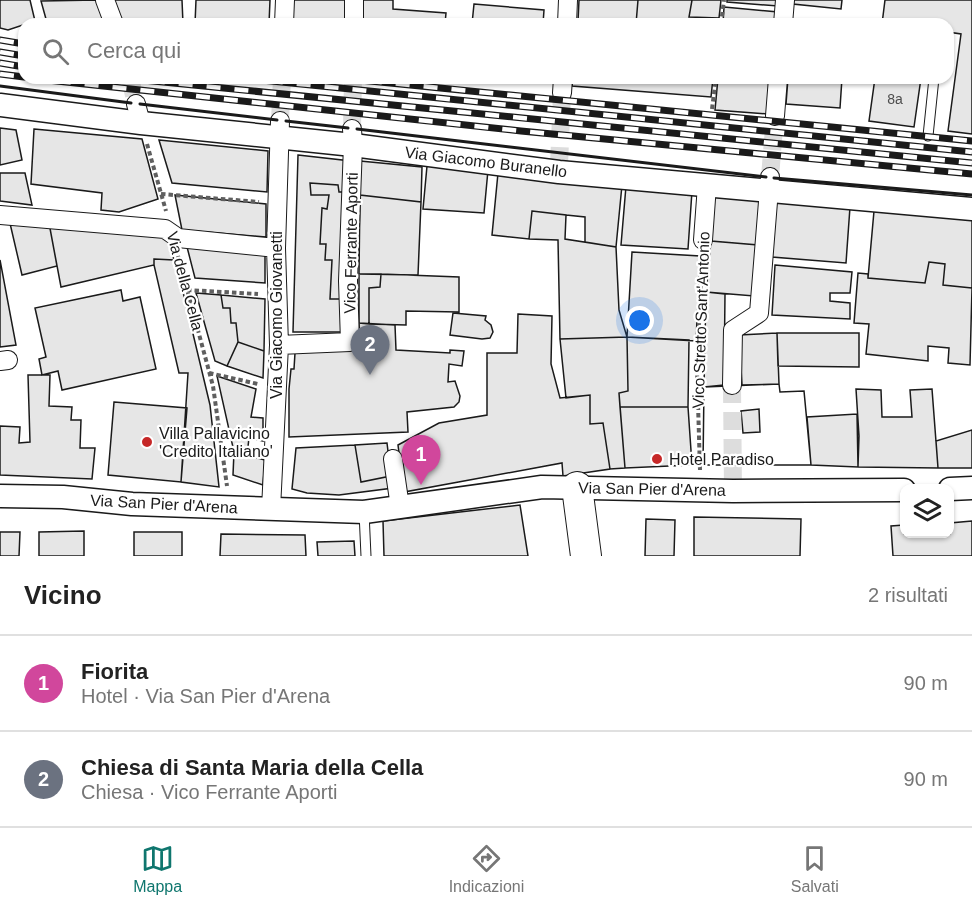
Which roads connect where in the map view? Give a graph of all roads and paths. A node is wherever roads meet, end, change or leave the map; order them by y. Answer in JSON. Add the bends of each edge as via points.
{"nodes":[{"id":1,"x":105,"y":0,"type":"edge"},
{"id":2,"x":285,"y":0,"type":"edge"},
{"id":3,"x":354,"y":0,"type":"edge"},
{"id":4,"x":568,"y":0,"type":"edge"},
{"id":5,"x":724,"y":0,"type":"edge"},
{"id":6,"x":785,"y":0,"type":"edge"},
{"id":7,"x":112,"y":18,"type":"edge"},
{"id":8,"x":284,"y":18,"type":"edge"},
{"id":9,"x":354,"y":18,"type":"edge"},
{"id":10,"x":567,"y":18,"type":"edge"},
{"id":11,"x":722,"y":18,"type":"edge"},
{"id":12,"x":784,"y":18,"type":"edge"},
{"id":13,"x":715,"y":84,"type":"edge"},
{"id":14,"x":778,"y":84,"type":"edge"},
{"id":15,"x":933,"y":84,"type":"edge"},
{"id":16,"x":0,"y":105,"type":"edge"},
{"id":17,"x":712,"y":109,"type":"dead end"},
{"id":18,"x":138,"y":113,"type":"junction"},
{"id":19,"x":775,"y":116,"type":"tunnel mouth"},
{"id":20,"x":280,"y":129,"type":"junction"},
{"id":21,"x":928,"y":136,"type":"dead end"},
{"id":22,"x":353,"y":137,"type":"junction"},
{"id":23,"x":707,"y":185,"type":"junction"},
{"id":24,"x":769,"y":185,"type":"junction"},
{"id":25,"x":161,"y":194,"type":"junction"},
{"id":26,"x":277,"y":203,"type":"junction"},
{"id":27,"x":972,"y":209,"type":"edge"},
{"id":28,"x":0,"y":214,"type":"edge"},
{"id":29,"x":169,"y":232,"type":"junction"},
{"id":30,"x":703,"y":240,"type":"joint"},
{"id":31,"x":276,"y":248,"type":"junction"},
{"id":32,"x":187,"y":290,"type":"junction"},
{"id":33,"x":278,"y":296,"type":"junction"},
{"id":34,"x":279,"y":345,"type":"junction"},
{"id":35,"x":209,"y":373,"type":"junction"},
{"id":36,"x":732,"y":385,"type":"tunnel mouth"},
{"id":37,"x":277,"y":388,"type":"junction"},
{"id":38,"x":393,"y":459,"type":"dead end"},
{"id":39,"x":225,"y":460,"type":"dead end"},
{"id":40,"x":577,"y":487,"type":"junction"},
{"id":41,"x":972,"y":488,"type":"edge"},
{"id":42,"x":954,"y":489,"type":"edge"},
{"id":43,"x":900,"y":490,"type":"edge"},
{"id":44,"x":700,"y":491,"type":"junction"},
{"id":45,"x":0,"y":496,"type":"edge"},
{"id":46,"x":400,"y":507,"type":"junction"},
{"id":47,"x":271,"y":509,"type":"junction"},
{"id":48,"x":364,"y":512,"type":"junction"},
{"id":49,"x":366,"y":556,"type":"edge"},
{"id":50,"x":586,"y":556,"type":"edge"}],
"edges":[{"from":1,"to":7,"type":"street"},
{"from":2,"to":8,"type":"street"},
{"from":3,"to":9,"type":"street"},
{"from":4,"to":10,"type":"street"},
{"from":5,"to":11,"type":"path"},
{"from":6,"to":12,"type":"street"},
{"from":13,"to":17,"type":"path"},
{"from":14,"to":19,"type":"street"},
{"from":15,"to":21,"type":"lane"},
{"from":16,"to":18,"type":"street","name":"Via Giacomo Buranello"},
{"from":18,"to":20,"type":"street","name":"Via Giacomo Buranello"},
{"from":18,"to":25,"type":"path","name":"Via della Cella"},
{"from":20,"to":22,"type":"street","name":"Via Giacomo Buranello"},
{"from":20,"to":26,"type":"street","name":"Via Giacomo Giovanetti"},
{"from":22,"to":23,"type":"street","name":"Via Giacomo Buranello","via":[[559,168]]},
{"from":22,"to":34,"type":"street","name":"Vico Ferrante Aporti","via":[[350,342]]},
{"from":23,"to":24,"type":"street","name":"Via Giacomo Buranello"},
{"from":23,"to":30,"type":"street","name":"Vico Stretto Sant'Antonio"},
{"from":24,"to":27,"type":"street","name":"Via Giacomo Buranello","via":[[921,198]]},
{"from":24,"to":36,"type":"street","via":[[759,313],[732,330]]},
{"from":25,"to":26,"type":"path"},
{"from":25,"to":29,"type":"path","name":"Via della Cella"},
{"from":26,"to":31,"type":"street","name":"Via Giacomo Giovanetti"},
{"from":28,"to":29,"type":"street"},
{"from":29,"to":31,"type":"street","via":[[178,238]]},
{"from":29,"to":32,"type":"path","name":"Via della Cella"},
{"from":30,"to":44,"type":"path","name":"Vico Stretto Sant'Antonio","via":[[697,370]]},
{"from":31,"to":33,"type":"street","name":"Via Giacomo Giovanetti"},
{"from":32,"to":33,"type":"path"},
{"from":32,"to":35,"type":"path","name":"Via della Cella"},
{"from":33,"to":34,"type":"street","name":"Via Giacomo Giovanetti"},
{"from":34,"to":37,"type":"street","name":"Via Giacomo Giovanetti"},
{"from":35,"to":37,"type":"path"},
{"from":35,"to":39,"type":"path","name":"Via della Cella"},
{"from":37,"to":47,"type":"street","name":"Via Giacomo Giovanetti"},
{"from":38,"to":46,"type":"street"},
{"from":40,"to":44,"type":"street","name":"Via San Pier d'Arena"},
{"from":40,"to":46,"type":"street","name":"Via San Pier d'Arena","via":[[542,487]]},
{"from":40,"to":50,"type":"highway"},
{"from":41,"to":42,"type":"street"},
{"from":43,"to":44,"type":"street","name":"Via San Pier d'Arena"},
{"from":45,"to":47,"type":"street","name":"Via San Pier d'Arena"},
{"from":46,"to":48,"type":"street","name":"Via San Pier d'Arena"},
{"from":47,"to":48,"type":"street","name":"Via San Pier d'Arena"},
{"from":48,"to":49,"type":"lane"}]}
